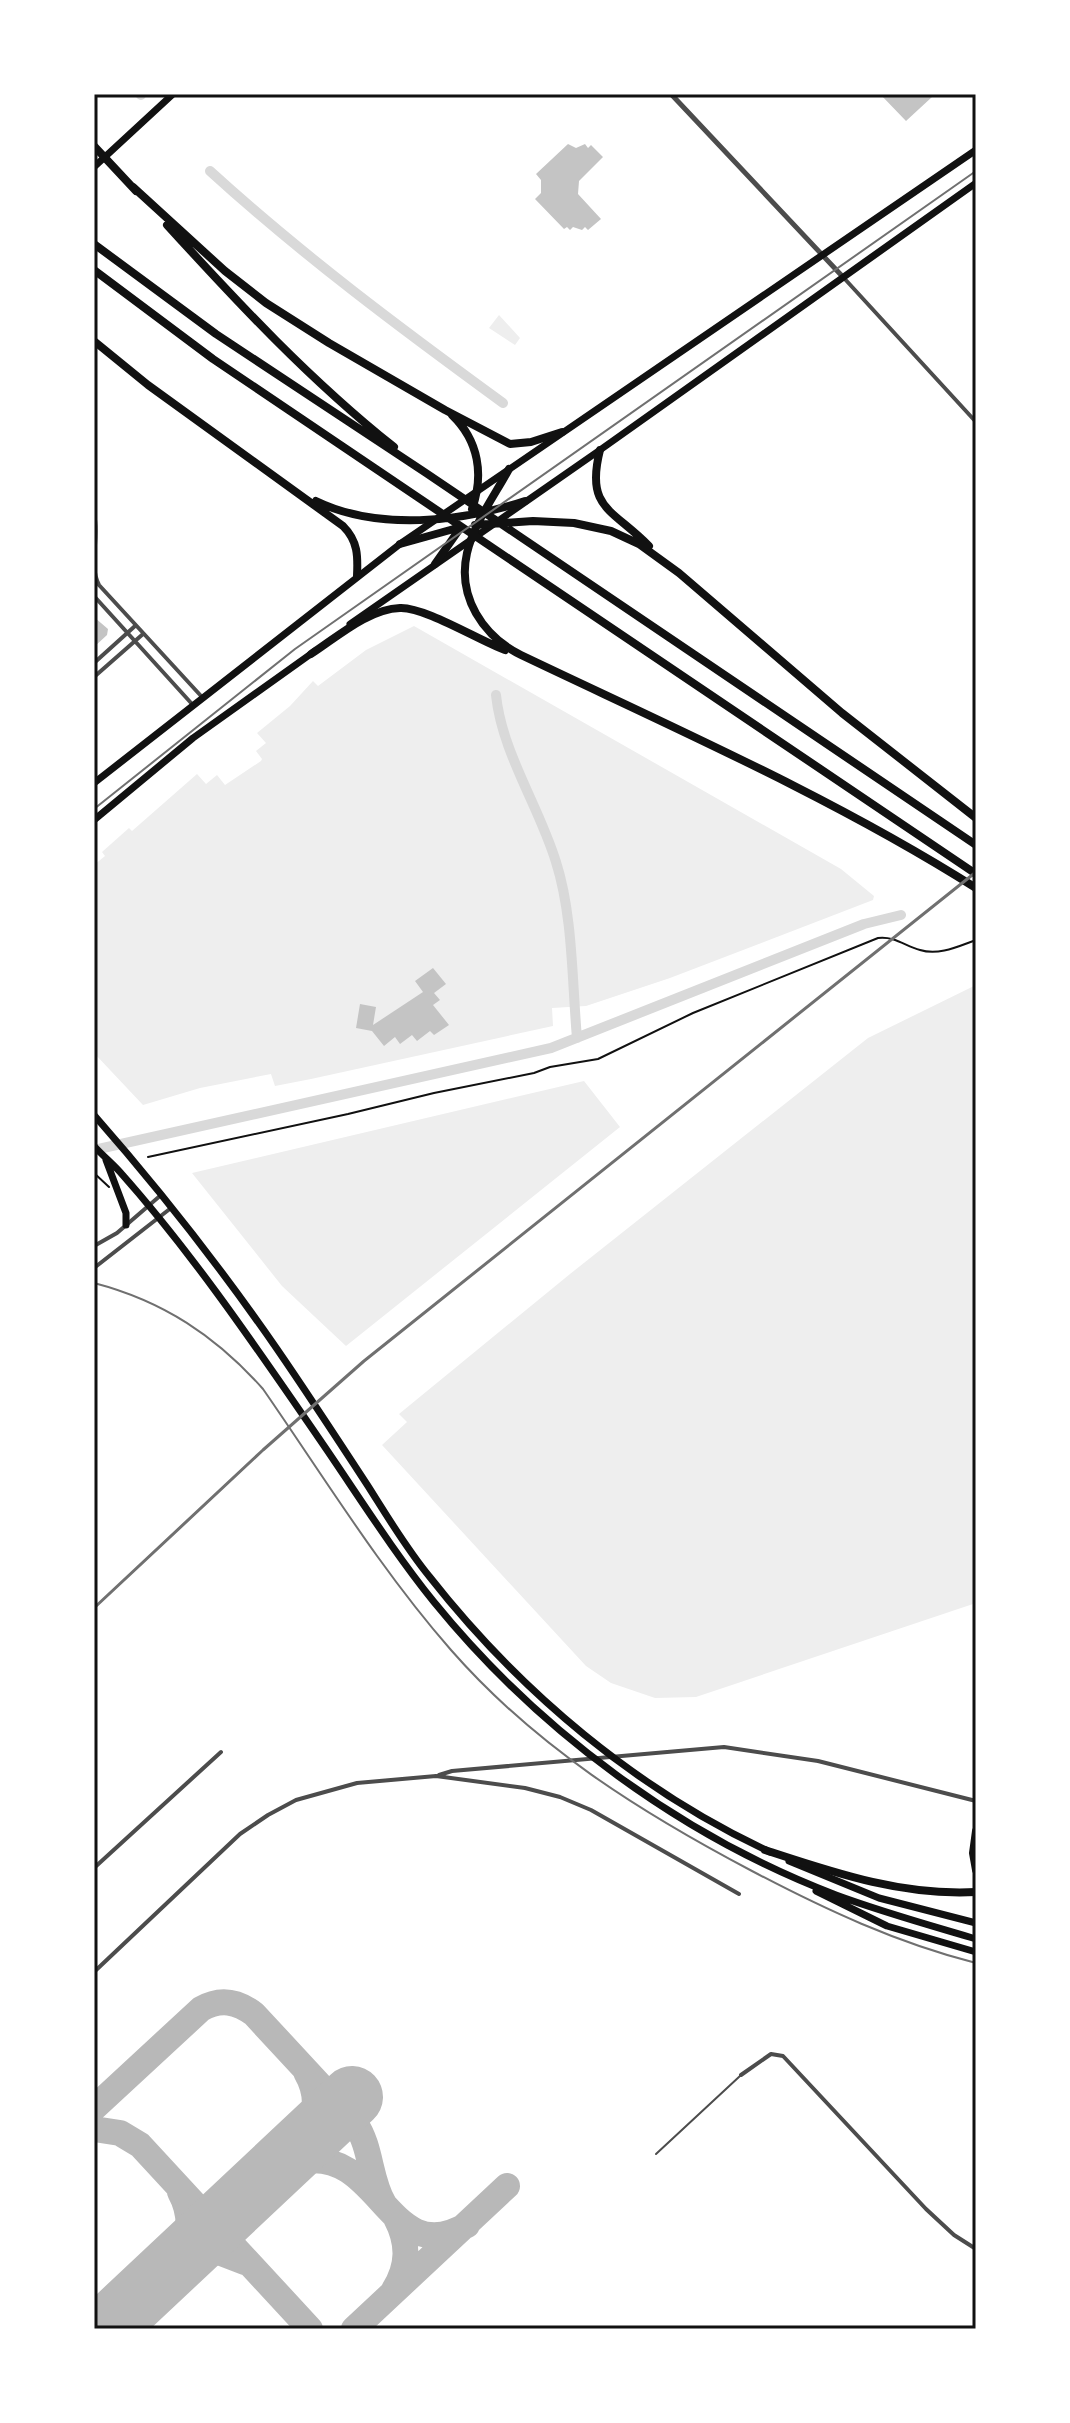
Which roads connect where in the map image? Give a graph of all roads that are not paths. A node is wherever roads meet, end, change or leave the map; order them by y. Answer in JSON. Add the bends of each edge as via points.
{"nodes":[{"id":1,"x":173,"y":94,"type":"edge"},
{"id":2,"x":671,"y":94,"type":"edge"},
{"id":3,"x":94,"y":146,"type":"edge"},
{"id":4,"x":976,"y":150,"type":"edge"},
{"id":5,"x":94,"y":167,"type":"edge"},
{"id":6,"x":976,"y":183,"type":"edge"},
{"id":7,"x":133,"y":187,"type":"junction"},
{"id":8,"x":94,"y":244,"type":"edge"},
{"id":9,"x":823,"y":256,"type":"junction"},
{"id":10,"x":94,"y":270,"type":"edge"},
{"id":11,"x":94,"y":276,"type":"edge"},
{"id":12,"x":843,"y":277,"type":"junction"},
{"id":13,"x":138,"y":305,"type":"junction"},
{"id":14,"x":94,"y":341,"type":"edge"},
{"id":15,"x":445,"y":410,"type":"junction"},
{"id":16,"x":976,"y":422,"type":"edge"},
{"id":17,"x":562,"y":432,"type":"junction"},
{"id":18,"x":600,"y":450,"type":"junction"},
{"id":19,"x":509,"y":469,"type":"junction"},
{"id":20,"x":426,"y":473,"type":"junction"},
{"id":21,"x":479,"y":490,"type":"junction"},
{"id":22,"x":301,"y":493,"type":"junction"},
{"id":23,"x":525,"y":501,"type":"junction"},
{"id":24,"x":485,"y":513,"type":"junction"},
{"id":25,"x":94,"y":514,"type":"edge"},
{"id":26,"x":468,"y":515,"type":"junction"},
{"id":27,"x":438,"y":518,"type":"junction"},
{"id":28,"x":494,"y":523,"type":"junction"},
{"id":29,"x":479,"y":525,"type":"junction"},
{"id":30,"x":461,"y":527,"type":"junction"},
{"id":31,"x":473,"y":538,"type":"junction"},
{"id":32,"x":400,"y":544,"type":"junction"},
{"id":33,"x":660,"y":558,"type":"junction"},
{"id":34,"x":435,"y":564,"type":"junction"},
{"id":35,"x":357,"y":576,"type":"junction"},
{"id":36,"x":94,"y":596,"type":"edge"},
{"id":37,"x":135,"y":626,"type":"junction"},
{"id":38,"x":126,"y":633,"type":"junction"},
{"id":39,"x":143,"y":634,"type":"junction"},
{"id":40,"x":134,"y":641,"type":"junction"},
{"id":41,"x":311,"y":654,"type":"junction"},
{"id":42,"x":521,"y":655,"type":"junction"},
{"id":43,"x":94,"y":663,"type":"edge"},
{"id":44,"x":94,"y":677,"type":"edge"},
{"id":45,"x":203,"y":699,"type":"junction"},
{"id":46,"x":194,"y":706,"type":"junction"},
{"id":47,"x":94,"y":783,"type":"edge"},
{"id":48,"x":976,"y":818,"type":"edge"},
{"id":49,"x":94,"y":820,"type":"edge"},
{"id":50,"x":973,"y":843,"type":"edge"},
{"id":51,"x":976,"y":874,"type":"edge"},
{"id":52,"x":976,"y":888,"type":"edge"},
{"id":53,"x":94,"y":1115,"type":"edge"},
{"id":54,"x":94,"y":1146,"type":"edge"},
{"id":55,"x":105,"y":1158,"type":"junction"},
{"id":56,"x":161,"y":1195,"type":"junction"},
{"id":57,"x":148,"y":1206,"type":"junction"},
{"id":58,"x":171,"y":1208,"type":"junction"},
{"id":59,"x":158,"y":1219,"type":"junction"},
{"id":60,"x":126,"y":1225,"type":"junction"},
{"id":61,"x":94,"y":1246,"type":"edge"},
{"id":62,"x":94,"y":1268,"type":"edge"},
{"id":63,"x":221,"y":1752,"type":"dead end"},
{"id":64,"x":436,"y":1776,"type":"junction"},
{"id":65,"x":976,"y":1801,"type":"edge"},
{"id":66,"x":976,"y":1831,"type":"edge"},
{"id":67,"x":765,"y":1850,"type":"junction"},
{"id":68,"x":768,"y":1866,"type":"junction"},
{"id":69,"x":94,"y":1868,"type":"edge"},
{"id":70,"x":976,"y":1870,"type":"edge"},
{"id":71,"x":976,"y":1892,"type":"edge"},
{"id":72,"x":739,"y":1894,"type":"dead end"},
{"id":73,"x":976,"y":1923,"type":"edge"},
{"id":74,"x":976,"y":1939,"type":"edge"},
{"id":75,"x":976,"y":1952,"type":"edge"},
{"id":76,"x":94,"y":1972,"type":"edge"},
{"id":77,"x":741,"y":2075,"type":"joint"},
{"id":78,"x":656,"y":2154,"type":"dead end"},
{"id":79,"x":976,"y":2249,"type":"edge"}],
"edges":[{"from":1,"to":5,"type":"main road"},
{"from":2,"to":9,"type":"street"},
{"from":3,"to":7,"type":"highway"},
{"from":4,"to":9,"type":"main road"},
{"from":6,"to":12,"type":"main road"},
{"from":7,"to":15,"type":"highway","via":[[266,303]]},
{"from":7,"to":20,"type":"highway","via":[[292,359]]},
{"from":8,"to":20,"type":"highway","via":[[216,334]]},
{"from":9,"to":12,"type":"street"},
{"from":9,"to":17,"type":"main road"},
{"from":10,"to":13,"type":"highway"},
{"from":11,"to":13,"type":"highway"},
{"from":12,"to":16,"type":"street"},
{"from":12,"to":18,"type":"main road"},
{"from":13,"to":51,"type":"highway"},
{"from":14,"to":22,"type":"highway"},
{"from":15,"to":17,"type":"highway","via":[[510,444]]},
{"from":15,"to":21,"type":"highway","via":[[471,440]]},
{"from":17,"to":19,"type":"main road"},
{"from":18,"to":23,"type":"main road"},
{"from":18,"to":33,"type":"highway","via":[[594,482],[600,500]]},
{"from":19,"to":21,"type":"main road"},
{"from":19,"to":24,"type":"highway"},
{"from":20,"to":50,"type":"highway"},
{"from":21,"to":26,"type":"highway"},
{"from":21,"to":27,"type":"main road"},
{"from":22,"to":27,"type":"highway","via":[[359,516]]},
{"from":22,"to":35,"type":"highway","via":[[351,534]]},
{"from":23,"to":24,"type":"highway"},
{"from":23,"to":28,"type":"main road"},
{"from":24,"to":26,"type":"highway"},
{"from":24,"to":29,"type":"highway"},
{"from":25,"to":37,"type":"street","via":[[96,580]]},
{"from":26,"to":27,"type":"highway"},
{"from":26,"to":30,"type":"highway"},
{"from":27,"to":32,"type":"main road"},
{"from":28,"to":29,"type":"highway"},
{"from":28,"to":31,"type":"main road"},
{"from":28,"to":33,"type":"highway","via":[[593,526]]},
{"from":29,"to":30,"type":"highway"},
{"from":29,"to":31,"type":"highway"},
{"from":30,"to":32,"type":"highway"},
{"from":30,"to":34,"type":"highway"},
{"from":31,"to":34,"type":"main road"},
{"from":31,"to":42,"type":"highway","via":[[465,567],[472,607],[489,633]]},
{"from":32,"to":35,"type":"main road"},
{"from":33,"to":48,"type":"highway","via":[[842,713]]},
{"from":34,"to":41,"type":"main road"},
{"from":35,"to":45,"type":"main road"},
{"from":36,"to":38,"type":"street"},
{"from":37,"to":38,"type":"street"},
{"from":37,"to":39,"type":"street"},
{"from":38,"to":40,"type":"street"},
{"from":38,"to":43,"type":"street"},
{"from":39,"to":40,"type":"street"},
{"from":39,"to":45,"type":"street"},
{"from":40,"to":44,"type":"street"},
{"from":40,"to":46,"type":"street"},
{"from":41,"to":42,"type":"highway","via":[[368,618],[399,608]]},
{"from":41,"to":49,"type":"main road","via":[[193,738]]},
{"from":42,"to":52,"type":"highway","via":[[789,784]]},
{"from":45,"to":46,"type":"main road"},
{"from":46,"to":47,"type":"main road"},
{"from":53,"to":56,"type":"main road"},
{"from":54,"to":55,"type":"main road"},
{"from":55,"to":57,"type":"main road"},
{"from":55,"to":60,"type":"main road"},
{"from":56,"to":57,"type":"street"},
{"from":56,"to":58,"type":"main road"},
{"from":57,"to":59,"type":"main road"},
{"from":57,"to":60,"type":"street"},
{"from":58,"to":59,"type":"street"},
{"from":58,"to":67,"type":"main road","via":[[275,1347],[427,1574],[489,1646],[612,1756]]},
{"from":59,"to":62,"type":"street"},
{"from":59,"to":68,"type":"main road","via":[[277,1378],[390,1543],[478,1651],[572,1741],[697,1827]]},
{"from":60,"to":61,"type":"street"},
{"from":63,"to":69,"type":"street"},
{"from":64,"to":65,"type":"street","via":[[724,1747],[818,1761]]},
{"from":64,"to":72,"type":"street","via":[[560,1797]]},
{"from":64,"to":76,"type":"street","via":[[346,1785],[268,1815],[240,1834]]},
{"from":66,"to":70,"type":"highway"},
{"from":67,"to":71,"type":"highway","via":[[885,1886]]},
{"from":67,"to":73,"type":"main road","via":[[879,1898]]},
{"from":68,"to":74,"type":"main road","via":[[846,1898]]},
{"from":68,"to":75,"type":"main road","via":[[887,1926]]},
{"from":77,"to":78,"type":"lane"},
{"from":77,"to":79,"type":"street","via":[[771,2054],[783,2056],[936,2219]]}]}
